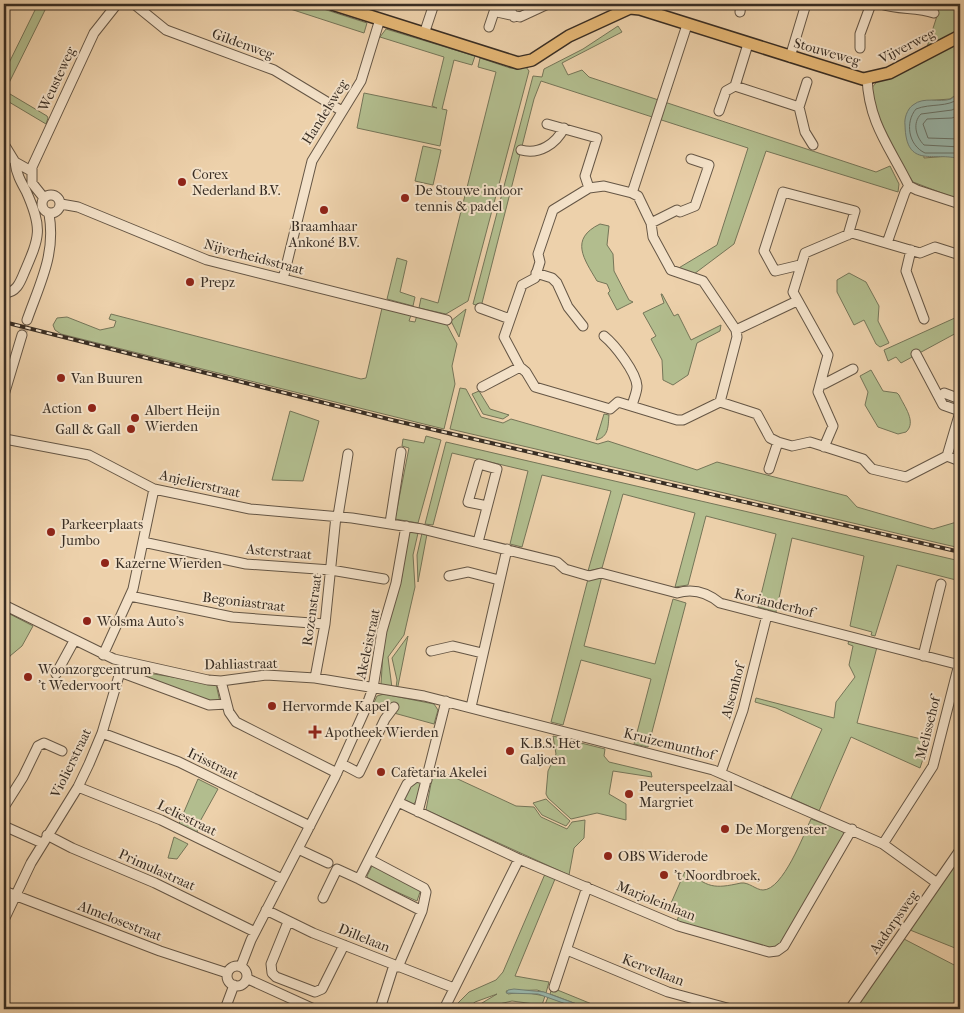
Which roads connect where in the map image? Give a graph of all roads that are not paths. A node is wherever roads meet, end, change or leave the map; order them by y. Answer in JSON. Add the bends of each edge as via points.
{"nodes":[{"id":1,"x":117,"y":4,"type":"edge"},
{"id":2,"x":134,"y":4,"type":"edge"},
{"id":3,"x":332,"y":4,"type":"edge"},
{"id":4,"x":434,"y":4,"type":"edge"},
{"id":5,"x":507,"y":4,"type":"edge"},
{"id":6,"x":548,"y":4,"type":"edge"},
{"id":7,"x":806,"y":4,"type":"edge"},
{"id":8,"x":871,"y":4,"type":"edge"},
{"id":9,"x":881,"y":4,"type":"edge"},
{"id":10,"x":495,"y":7,"type":"edge"},
{"id":11,"x":934,"y":13,"type":"dead end"},
{"id":12,"x":514,"y":17,"type":"junction"},
{"id":13,"x":380,"y":19,"type":"junction"},
{"id":14,"x":687,"y":24,"type":"junction"},
{"id":15,"x":488,"y":27,"type":"dead end"},
{"id":16,"x":424,"y":34,"type":"junction"},
{"id":17,"x":960,"y":36,"type":"edge"},
{"id":18,"x":748,"y":44,"type":"junction"},
{"id":19,"x":860,"y":48,"type":"dead end"},
{"id":20,"x":790,"y":57,"type":"junction"},
{"id":21,"x":866,"y":78,"type":"junction"},
{"id":22,"x":807,"y":82,"type":"dead end"},
{"id":23,"x":735,"y":86,"type":"junction"},
{"id":24,"x":799,"y":107,"type":"junction"},
{"id":25,"x":342,"y":111,"type":"junction"},
{"id":26,"x":719,"y":111,"type":"dead end"},
{"id":27,"x":547,"y":124,"type":"dead end"},
{"id":28,"x":564,"y":128,"type":"junction"},
{"id":29,"x":4,"y":144,"type":"edge"},
{"id":30,"x":813,"y":145,"type":"dead end"},
{"id":31,"x":521,"y":150,"type":"dead end"},
{"id":32,"x":691,"y":159,"type":"dead end"},
{"id":33,"x":15,"y":162,"type":"junction"},
{"id":34,"x":31,"y":171,"type":"junction"},
{"id":35,"x":909,"y":186,"type":"junction"},
{"id":36,"x":589,"y":188,"type":"junction"},
{"id":37,"x":632,"y":194,"type":"junction"},
{"id":38,"x":44,"y":198,"type":"junction"},
{"id":39,"x":61,"y":204,"type":"junction"},
{"id":40,"x":960,"y":204,"type":"edge"},
{"id":41,"x":49,"y":214,"type":"junction"},
{"id":42,"x":651,"y":223,"type":"junction"},
{"id":43,"x":848,"y":235,"type":"junction"},
{"id":44,"x":887,"y":243,"type":"junction"},
{"id":45,"x":911,"y":250,"type":"junction"},
{"id":46,"x":960,"y":255,"type":"edge"},
{"id":47,"x":800,"y":264,"type":"junction"},
{"id":48,"x":536,"y":273,"type":"junction"},
{"id":49,"x":282,"y":279,"type":"junction"},
{"id":50,"x":6,"y":293,"type":"edge"},
{"id":51,"x":798,"y":301,"type":"junction"},
{"id":52,"x":480,"y":308,"type":"dead end"},
{"id":53,"x":510,"y":319,"type":"junction"},
{"id":54,"x":924,"y":319,"type":"dead end"},
{"id":55,"x":27,"y":320,"type":"tunnel mouth"},
{"id":56,"x":447,"y":320,"type":"dead end"},
{"id":57,"x":583,"y":326,"type":"dead end"},
{"id":58,"x":736,"y":330,"type":"junction"},
{"id":59,"x":22,"y":335,"type":"tunnel mouth"},
{"id":60,"x":604,"y":336,"type":"dead end"},
{"id":61,"x":916,"y":354,"type":"dead end"},
{"id":62,"x":520,"y":367,"type":"junction"},
{"id":63,"x":853,"y":370,"type":"dead end"},
{"id":64,"x":821,"y":383,"type":"junction"},
{"id":65,"x":482,"y":387,"type":"dead end"},
{"id":66,"x":944,"y":393,"type":"dead end"},
{"id":67,"x":4,"y":395,"type":"edge"},
{"id":68,"x":960,"y":398,"type":"edge"},
{"id":69,"x":720,"y":402,"type":"junction"},
{"id":70,"x":632,"y":406,"type":"junction"},
{"id":71,"x":960,"y":412,"type":"edge"},
{"id":72,"x":4,"y":439,"type":"edge"},
{"id":73,"x":778,"y":442,"type":"junction"},
{"id":74,"x":824,"y":447,"type":"junction"},
{"id":75,"x":401,"y":452,"type":"dead end"},
{"id":76,"x":348,"y":454,"type":"dead end"},
{"id":77,"x":947,"y":456,"type":"junction"},
{"id":78,"x":960,"y":461,"type":"edge"},
{"id":79,"x":770,"y":469,"type":"dead end"},
{"id":80,"x":154,"y":488,"type":"junction"},
{"id":81,"x":487,"y":506,"type":"junction"},
{"id":82,"x":337,"y":516,"type":"junction"},
{"id":83,"x":390,"y":523,"type":"junction"},
{"id":84,"x":406,"y":526,"type":"junction"},
{"id":85,"x":420,"y":528,"type":"joint"},
{"id":86,"x":143,"y":542,"type":"junction"},
{"id":87,"x":478,"y":542,"type":"junction"},
{"id":88,"x":506,"y":549,"type":"junction"},
{"id":89,"x":331,"y":570,"type":"junction"},
{"id":90,"x":449,"y":576,"type":"dead end"},
{"id":91,"x":384,"y":579,"type":"dead end"},
{"id":92,"x":499,"y":580,"type":"junction"},
{"id":93,"x":941,"y":584,"type":"dead end"},
{"id":94,"x":130,"y":596,"type":"junction"},
{"id":95,"x":4,"y":605,"type":"edge"},
{"id":96,"x":767,"y":616,"type":"junction"},
{"id":97,"x":324,"y":624,"type":"junction"},
{"id":98,"x":74,"y":641,"type":"junction"},
{"id":99,"x":431,"y":650,"type":"dead end"},
{"id":100,"x":482,"y":653,"type":"junction"},
{"id":101,"x":103,"y":655,"type":"junction"},
{"id":102,"x":923,"y":656,"type":"junction"},
{"id":103,"x":123,"y":662,"type":"junction"},
{"id":104,"x":960,"y":665,"type":"edge"},
{"id":105,"x":120,"y":672,"type":"junction"},
{"id":106,"x":56,"y":674,"type":"dead end"},
{"id":107,"x":315,"y":678,"type":"junction"},
{"id":108,"x":221,"y":681,"type":"junction"},
{"id":109,"x":373,"y":688,"type":"junction"},
{"id":110,"x":446,"y":701,"type":"junction"},
{"id":111,"x":227,"y":704,"type":"junction"},
{"id":112,"x":394,"y":707,"type":"dead end"},
{"id":113,"x":471,"y":707,"type":"junction"},
{"id":114,"x":102,"y":733,"type":"junction"},
{"id":115,"x":62,"y":751,"type":"dead end"},
{"id":116,"x":342,"y":764,"type":"junction"},
{"id":117,"x":720,"y":772,"type":"junction"},
{"id":118,"x":337,"y":773,"type":"junction"},
{"id":119,"x":427,"y":780,"type":"junction"},
{"id":120,"x":78,"y":787,"type":"junction"},
{"id":121,"x":398,"y":802,"type":"junction"},
{"id":122,"x":4,"y":807,"type":"edge"},
{"id":123,"x":418,"y":812,"type":"junction"},
{"id":124,"x":4,"y":826,"type":"edge"},
{"id":125,"x":310,"y":826,"type":"junction"},
{"id":126,"x":852,"y":829,"type":"junction"},
{"id":127,"x":45,"y":839,"type":"junction"},
{"id":128,"x":883,"y":844,"type":"junction"},
{"id":129,"x":298,"y":849,"type":"junction"},
{"id":130,"x":960,"y":850,"type":"edge"},
{"id":131,"x":519,"y":858,"type":"junction"},
{"id":132,"x":369,"y":859,"type":"junction"},
{"id":133,"x":328,"y":863,"type":"dead end"},
{"id":134,"x":282,"y":879,"type":"junction"},
{"id":135,"x":359,"y":879,"type":"junction"},
{"id":136,"x":937,"y":883,"type":"junction"},
{"id":137,"x":587,"y":887,"type":"junction"},
{"id":138,"x":4,"y":891,"type":"edge"},
{"id":139,"x":15,"y":896,"type":"junction"},
{"id":140,"x":323,"y":898,"type":"dead end"},
{"id":141,"x":266,"y":910,"type":"junction"},
{"id":142,"x":422,"y":910,"type":"junction"},
{"id":143,"x":4,"y":920,"type":"edge"},
{"id":144,"x":288,"y":922,"type":"junction"},
{"id":145,"x":254,"y":932,"type":"junction"},
{"id":146,"x":344,"y":945,"type":"junction"},
{"id":147,"x":566,"y":950,"type":"junction"},
{"id":148,"x":241,"y":966,"type":"junction"},
{"id":149,"x":396,"y":966,"type":"junction"},
{"id":150,"x":227,"y":973,"type":"junction"},
{"id":151,"x":248,"y":979,"type":"junction"},
{"id":152,"x":234,"y":985,"type":"junction"},
{"id":153,"x":554,"y":987,"type":"dead end"},
{"id":154,"x":454,"y":988,"type":"junction"},
{"id":155,"x":4,"y":1006,"type":"edge"},
{"id":156,"x":11,"y":1009,"type":"edge"},
{"id":157,"x":225,"y":1009,"type":"edge"},
{"id":158,"x":314,"y":1009,"type":"edge"},
{"id":159,"x":380,"y":1009,"type":"edge"},
{"id":160,"x":444,"y":1009,"type":"edge"},
{"id":161,"x":731,"y":1009,"type":"edge"},
{"id":162,"x":850,"y":1009,"type":"edge"}],
"edges":[{"from":1,"to":34,"type":"street","name":"Weusteweg","via":[[94,33]]},
{"from":2,"to":25,"type":"street","name":"Gildenweg","via":[[166,30],[280,73]]},
{"from":3,"to":13,"type":"main road","name":"Stouweweg"},
{"from":4,"to":16,"type":"street"},
{"from":5,"to":12,"type":"street"},
{"from":6,"to":12,"type":"street","via":[[520,18]]},
{"from":7,"to":20,"type":"street"},
{"from":8,"to":19,"type":"street","via":[[860,34]]},
{"from":9,"to":11,"type":"street"},
{"from":10,"to":12,"type":"street"},
{"from":10,"to":15,"type":"street"},
{"from":13,"to":16,"type":"main road","name":"Stouweweg"},
{"from":13,"to":25,"type":"street","name":"Handelsweg","via":[[361,81]]},
{"from":14,"to":16,"type":"main road","name":"Stouweweg","via":[[645,11],[620,13],[564,45],[521,63]]},
{"from":14,"to":18,"type":"main road","name":"Stouweweg"},
{"from":14,"to":37,"type":"street"},
{"from":17,"to":21,"type":"main road","name":"Vijverweg","via":[[889,73]]},
{"from":18,"to":20,"type":"main road","name":"Stouweweg"},
{"from":18,"to":23,"type":"street"},
{"from":20,"to":21,"type":"main road","name":"Stouweweg"},
{"from":21,"to":35,"type":"street","name":"Stouweweg","via":[[873,118]]},
{"from":22,"to":24,"type":"street"},
{"from":23,"to":24,"type":"street"},
{"from":23,"to":26,"type":"street","via":[[726,91]]},
{"from":24,"to":30,"type":"street","via":[[805,132]]},
{"from":25,"to":49,"type":"street","name":"Handelsweg","via":[[312,161]]},
{"from":27,"to":28,"type":"street"},
{"from":28,"to":31,"type":"street","via":[[558,140],[535,152]]},
{"from":28,"to":36,"type":"street","via":[[597,138],[585,176]]},
{"from":29,"to":33,"type":"street"},
{"from":32,"to":42,"type":"street","via":[[709,165],[695,206],[677,210]]},
{"from":33,"to":34,"type":"street"},
{"from":33,"to":50,"type":"street","via":[[39,229],[21,281]]},
{"from":34,"to":38,"type":"street","via":[[32,183]]},
{"from":35,"to":40,"type":"street"},
{"from":35,"to":44,"type":"street"},
{"from":36,"to":37,"type":"street","via":[[604,186]]},
{"from":36,"to":48,"type":"street","via":[[553,210],[538,254],[540,262]]},
{"from":37,"to":42,"type":"street","via":[[638,196]]},
{"from":38,"to":39,"type":"street","via":[[54,196]]},
{"from":38,"to":41,"type":"street","via":[[42,208]]},
{"from":39,"to":41,"type":"street","via":[[57,212]]},
{"from":39,"to":49,"type":"street","name":"Nijverheidsstraat","via":[[78,207],[207,260]]},
{"from":41,"to":55,"type":"street","via":[[51,249]]},
{"from":42,"to":58,"type":"street","via":[[653,237],[671,270],[703,281]]},
{"from":43,"to":44,"type":"street","via":[[852,233]]},
{"from":43,"to":47,"type":"street","via":[[805,252]]},
{"from":43,"to":47,"type":"street","via":[[855,212],[783,192],[764,251],[776,271]]},
{"from":44,"to":45,"type":"street"},
{"from":45,"to":46,"type":"street","via":[[920,253],[934,247]]},
{"from":45,"to":54,"type":"street","via":[[906,271]]},
{"from":47,"to":51,"type":"street","via":[[792,292]]},
{"from":48,"to":53,"type":"street","via":[[535,278],[522,284]]},
{"from":48,"to":57,"type":"street","via":[[557,283],[568,307]]},
{"from":49,"to":56,"type":"street","name":"Nijverheidsstraat"},
{"from":51,"to":58,"type":"street"},
{"from":51,"to":64,"type":"street","via":[[828,355]]},
{"from":52,"to":53,"type":"street"},
{"from":53,"to":62,"type":"street","via":[[504,338]]},
{"from":58,"to":69,"type":"street"},
{"from":59,"to":67,"type":"street"},
{"from":60,"to":70,"type":"street","via":[[635,377],[637,388]]},
{"from":61,"to":71,"type":"street","via":[[943,405]]},
{"from":62,"to":65,"type":"street"},
{"from":62,"to":70,"type":"street","via":[[535,387],[610,409],[618,402]]},
{"from":63,"to":64,"type":"street"},
{"from":64,"to":74,"type":"street","via":[[818,392],[834,426]]},
{"from":66,"to":68,"type":"street"},
{"from":69,"to":70,"type":"street","via":[[683,420]]},
{"from":69,"to":73,"type":"street","via":[[757,414],[770,438]]},
{"from":71,"to":77,"type":"street"},
{"from":72,"to":80,"type":"street","name":"Anjelierstraat","via":[[88,455]]},
{"from":73,"to":74,"type":"street","via":[[792,446],[810,442]]},
{"from":73,"to":79,"type":"street"},
{"from":74,"to":77,"type":"street","via":[[864,459],[872,469],[906,477]]},
{"from":75,"to":83,"type":"street"},
{"from":76,"to":82,"type":"street"},
{"from":77,"to":78,"type":"street"},
{"from":80,"to":82,"type":"street","name":"Anjelierstraat","via":[[250,509]]},
{"from":80,"to":86,"type":"street"},
{"from":81,"to":81,"type":"street","via":[[468,502],[479,464],[497,468]]},
{"from":81,"to":87,"type":"street"},
{"from":82,"to":83,"type":"street","name":"Anjelierstraat"},
{"from":82,"to":89,"type":"street","name":"Rozenstraat"},
{"from":83,"to":84,"type":"street","name":"Anjelierstraat"},
{"from":84,"to":85,"type":"street","name":"Anjelierstraat"},
{"from":84,"to":109,"type":"street","name":"Akeleistraat","via":[[399,569],[382,631]]},
{"from":85,"to":87,"type":"street","name":"Korianderhof"},
{"from":86,"to":89,"type":"street","name":"Asterstraat","via":[[246,564]]},
{"from":86,"to":94,"type":"street"},
{"from":87,"to":88,"type":"street","name":"Korianderhof"},
{"from":88,"to":92,"type":"street"},
{"from":88,"to":96,"type":"street","name":"Korianderhof","via":[[557,562],[565,570],[589,576],[601,573],[677,593],[689,590],[710,595],[720,603]]},
{"from":89,"to":91,"type":"street","name":"Asterstraat"},
{"from":89,"to":97,"type":"street","name":"Rozenstraat"},
{"from":90,"to":92,"type":"street","via":[[468,572]]},
{"from":92,"to":100,"type":"street"},
{"from":93,"to":102,"type":"street"},
{"from":94,"to":97,"type":"street","name":"Begoniastraat","via":[[232,618]]},
{"from":94,"to":101,"type":"street"},
{"from":95,"to":98,"type":"street","name":"Dahliastraat"},
{"from":96,"to":102,"type":"street","name":"Korianderhof"},
{"from":96,"to":117,"type":"street","name":"Alsemhof","via":[[743,710]]},
{"from":97,"to":107,"type":"street","name":"Rozenstraat"},
{"from":98,"to":101,"type":"street","name":"Dahliastraat"},
{"from":98,"to":106,"type":"street"},
{"from":99,"to":100,"type":"street","via":[[453,646]]},
{"from":100,"to":113,"type":"street"},
{"from":101,"to":103,"type":"street","name":"Dahliastraat"},
{"from":102,"to":104,"type":"street","name":"Korianderhof"},
{"from":103,"to":105,"type":"street","name":"Violierstraat"},
{"from":103,"to":108,"type":"street","name":"Dahliastraat"},
{"from":104,"to":128,"type":"street","name":"Melissehof","via":[[933,766]]},
{"from":105,"to":111,"type":"street","via":[[209,706]]},
{"from":105,"to":114,"type":"street","name":"Violierstraat"},
{"from":107,"to":108,"type":"street","name":"Dahliastraat","via":[[266,675]]},
{"from":107,"to":109,"type":"street","name":"Dahliastraat"},
{"from":108,"to":111,"type":"street"},
{"from":109,"to":110,"type":"street","name":"Kruizemunthof"},
{"from":109,"to":116,"type":"street","name":"Akeleistraat"},
{"from":110,"to":113,"type":"street","name":"Kruizemunthof"},
{"from":110,"to":119,"type":"street"},
{"from":111,"to":118,"type":"street","via":[[233,718],[242,726]]},
{"from":112,"to":116,"type":"street","via":[[385,719],[360,773]]},
{"from":113,"to":117,"type":"street","name":"Kruizemunthof"},
{"from":114,"to":120,"type":"street","name":"Violierstraat"},
{"from":114,"to":125,"type":"street","name":"Irisstraat","via":[[179,762]]},
{"from":115,"to":122,"type":"street","via":[[44,743],[38,746]]},
{"from":116,"to":118,"type":"street","name":"Akeleistraat"},
{"from":117,"to":126,"type":"street","name":"Kruizemunthof"},
{"from":118,"to":125,"type":"street","name":"Akeleistraat"},
{"from":119,"to":121,"type":"street","via":[[416,777],[410,780]]},
{"from":119,"to":123,"type":"street"},
{"from":120,"to":127,"type":"street","name":"Violierstraat"},
{"from":120,"to":134,"type":"street","name":"Leliestraat","via":[[151,816]]},
{"from":121,"to":123,"type":"street","name":"Marjoleinlaan"},
{"from":121,"to":132,"type":"street"},
{"from":123,"to":131,"type":"street","name":"Marjoleinlaan"},
{"from":124,"to":127,"type":"street","name":"Primulastraat"},
{"from":125,"to":129,"type":"street","name":"Akeleistraat"},
{"from":126,"to":128,"type":"street","name":"Kruizemunthof"},
{"from":126,"to":137,"type":"street","name":"Marjoleinlaan","via":[[802,918],[777,952],[688,930]]},
{"from":127,"to":139,"type":"street","name":"Violierstraat"},
{"from":127,"to":145,"type":"street","name":"Primulastraat","via":[[155,883]]},
{"from":128,"to":136,"type":"street","name":"Kruizemunthof"},
{"from":129,"to":133,"type":"street"},
{"from":129,"to":134,"type":"street","name":"Akeleistraat"},
{"from":130,"to":136,"type":"street","name":"Aadorpsweg"},
{"from":131,"to":137,"type":"street","name":"Marjoleinlaan"},
{"from":131,"to":154,"type":"street"},
{"from":132,"to":135,"type":"street"},
{"from":132,"to":142,"type":"street","via":[[424,888],[427,896]]},
{"from":134,"to":141,"type":"street","name":"Akeleistraat"},
{"from":135,"to":140,"type":"street","via":[[337,870]]},
{"from":135,"to":142,"type":"street"},
{"from":136,"to":162,"type":"street","name":"Aadorpsweg"},
{"from":137,"to":147,"type":"street"},
{"from":138,"to":139,"type":"street","name":"Almelosestraat"},
{"from":139,"to":143,"type":"street","name":"Violierstraat"},
{"from":139,"to":150,"type":"street","name":"Almelosestraat"},
{"from":141,"to":144,"type":"street","name":"Dillelaan"},
{"from":141,"to":145,"type":"street","name":"Akeleistraat"},
{"from":142,"to":149,"type":"street"},
{"from":144,"to":146,"type":"street","name":"Dillelaan"},
{"from":144,"to":146,"type":"street","via":[[271,964],[276,977],[315,992],[322,989]]},
{"from":145,"to":148,"type":"street","name":"Akeleistraat"},
{"from":146,"to":149,"type":"street","name":"Dillelaan"},
{"from":147,"to":153,"type":"street"},
{"from":147,"to":161,"type":"street","name":"Kervellaan","via":[[668,992]]},
{"from":148,"to":150,"type":"street","via":[[231,967]]},
{"from":148,"to":151,"type":"street","via":[[248,972]]},
{"from":149,"to":154,"type":"street","name":"Dillelaan"},
{"from":149,"to":159,"type":"street"},
{"from":150,"to":152,"type":"street"},
{"from":151,"to":152,"type":"street","via":[[244,984]]},
{"from":151,"to":158,"type":"street"},
{"from":152,"to":157,"type":"street"},
{"from":154,"to":160,"type":"street"},
{"from":155,"to":156,"type":"street"}]}
